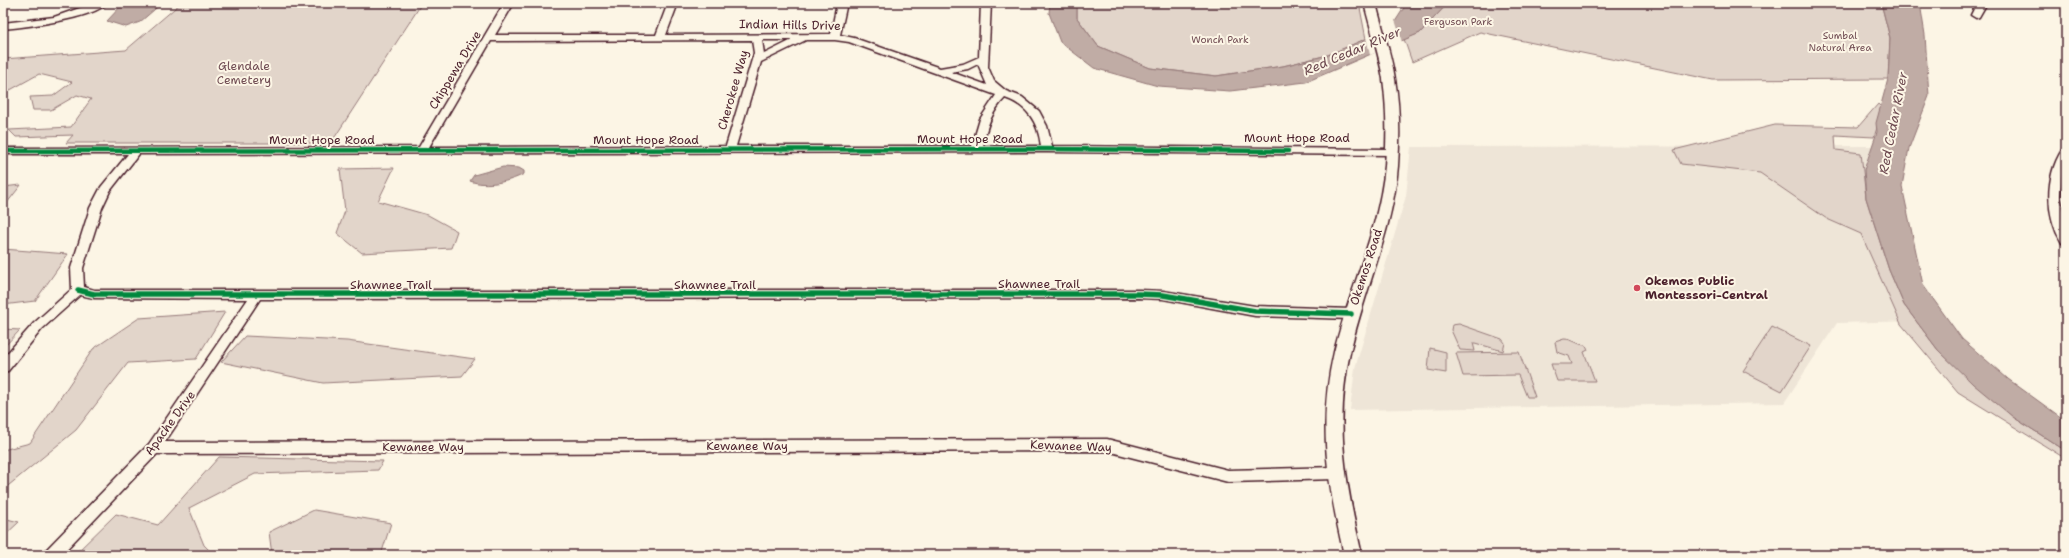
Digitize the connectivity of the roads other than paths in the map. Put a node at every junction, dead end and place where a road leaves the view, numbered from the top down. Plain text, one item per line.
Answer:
1 (102, 3) edge
2 (509, 3) edge
3 (673, 3) edge
4 (842, 3) edge
5 (986, 3) edge
6 (1370, 3) edge
7 (1982, 3) edge
8 (1976, 15) dead end
9 (3, 26) edge
10 (835, 37) junction
11 (489, 38) junction
12 (660, 38) junction
13 (757, 38) junction
14 (806, 38) junction
15 (982, 59) junction
16 (756, 61) junction
17 (936, 69) junction
18 (1003, 94) junction
19 (1047, 149) junction
20 (137, 150) junction
21 (422, 150) junction
22 (730, 150) junction
23 (977, 150) junction
24 (3, 151) edge
25 (1392, 152) junction
26 (2066, 152) edge
27 (2066, 240) edge
28 (78, 290) junction
29 (257, 295) junction
30 (1351, 314) junction
31 (3, 366) edge
32 (154, 448) junction
33 (1335, 473) junction
34 (51, 555) edge
35 (1352, 555) edge

1 - 9 street
2 - 11 street, Chippewa Drive
3 - 12 street
4 - 10 street
5 - 15 street
6 - 25 main road, Okemos Road
7 - 8 street
10 - 14 street, Indian Hills Drive
10 - 17 street, Indian Hills Drive
11 - 12 street, Indian Hills Drive
11 - 21 street, Chippewa Drive
12 - 13 street, Indian Hills Drive
13 - 14 street, Indian Hills Drive
13 - 16 street, Cherokee Way
14 - 16 street
15 - 17 street
15 - 18 street
16 - 22 street, Cherokee Way
17 - 18 street, Indian Hills Drive
18 - 19 street, Indian Hills Drive
18 - 23 street
19 - 23 street, Mount Hope Road
19 - 25 street, Mount Hope Road
20 - 21 street, Mount Hope Road
20 - 24 street, Mount Hope Road
20 - 28 street
21 - 22 street, Mount Hope Road
22 - 23 street, Mount Hope Road
25 - 30 main road, Okemos Road
26 - 27 street
28 - 29 street, Shawnee Trail
28 - 31 street
29 - 30 street, Shawnee Trail
29 - 32 street, Apache Drive
30 - 33 main road, Okemos Road
32 - 33 street, Kewanee Way
32 - 34 street, Apache Drive
33 - 35 main road, Okemos Road

